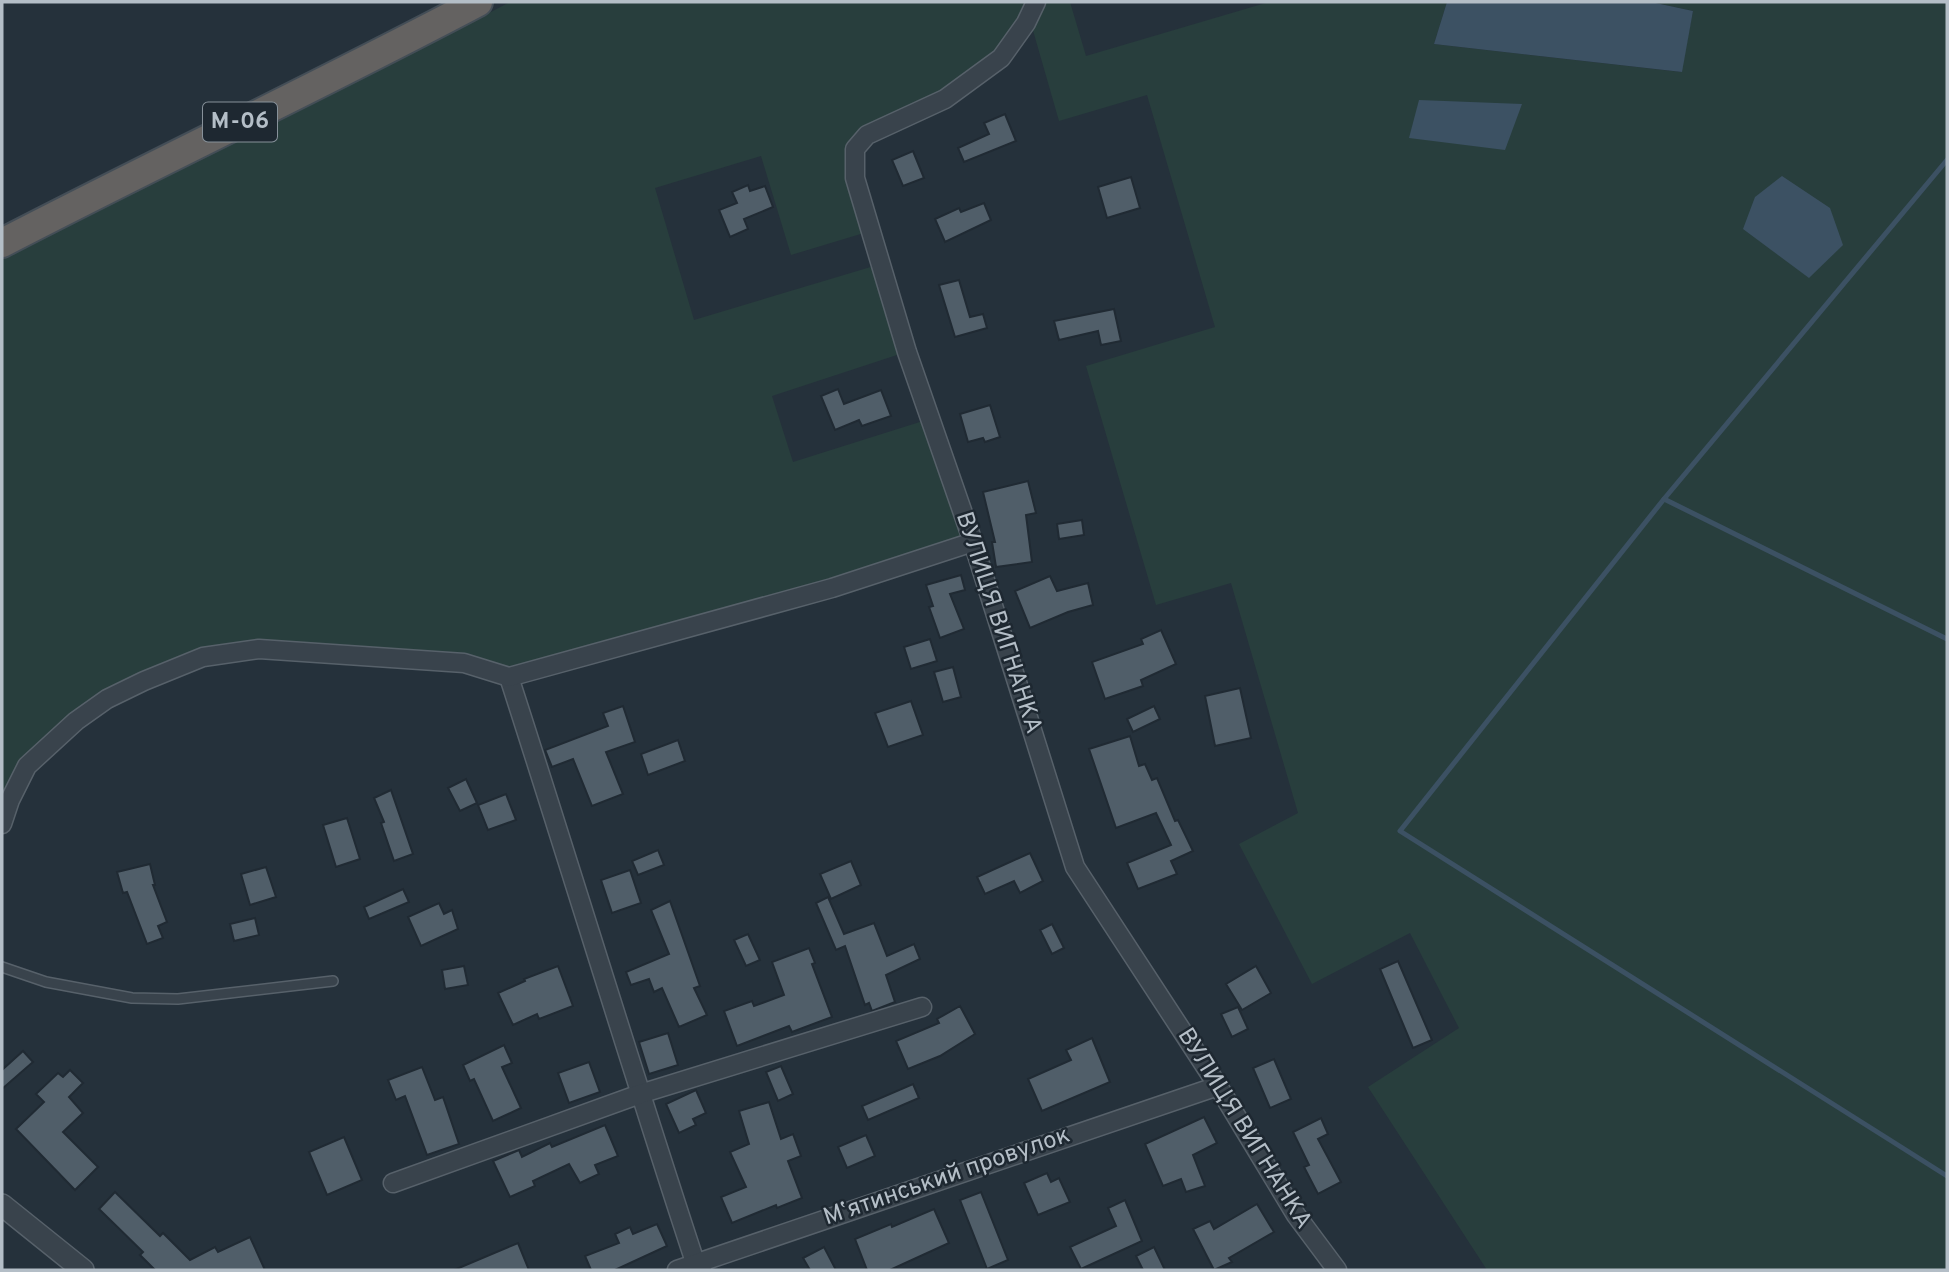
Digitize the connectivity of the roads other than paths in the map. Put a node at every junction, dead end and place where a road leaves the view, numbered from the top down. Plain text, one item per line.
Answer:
1 (478, 2) edge
2 (1036, 2) edge
3 (2, 243) edge
4 (973, 542) junction
5 (509, 677) junction
6 (2, 824) edge
7 (2, 967) edge
8 (333, 981) dead end
9 (922, 1007) dead end
10 (1218, 1086) junction
11 (640, 1094) junction
12 (393, 1183) dead end
13 (2, 1205) edge
14 (698, 1266) edge
15 (83, 1270) edge
16 (677, 1270) edge
17 (1337, 1270) edge

1 - 3 highway, М-06
2 - 4 street, ВУЛИЦЯ ВИГНАНКА
4 - 5 street
4 - 10 street, ВУЛИЦЯ ВИГНАНКА
5 - 6 street
5 - 11 street
7 - 8 lane
9 - 11 street
10 - 14 street, Мʼятинський провулок
10 - 17 street, ВУЛИЦЯ ВИГНАНКА
11 - 12 street
11 - 14 street
13 - 15 street
14 - 16 street, Мʼятинський провулок

